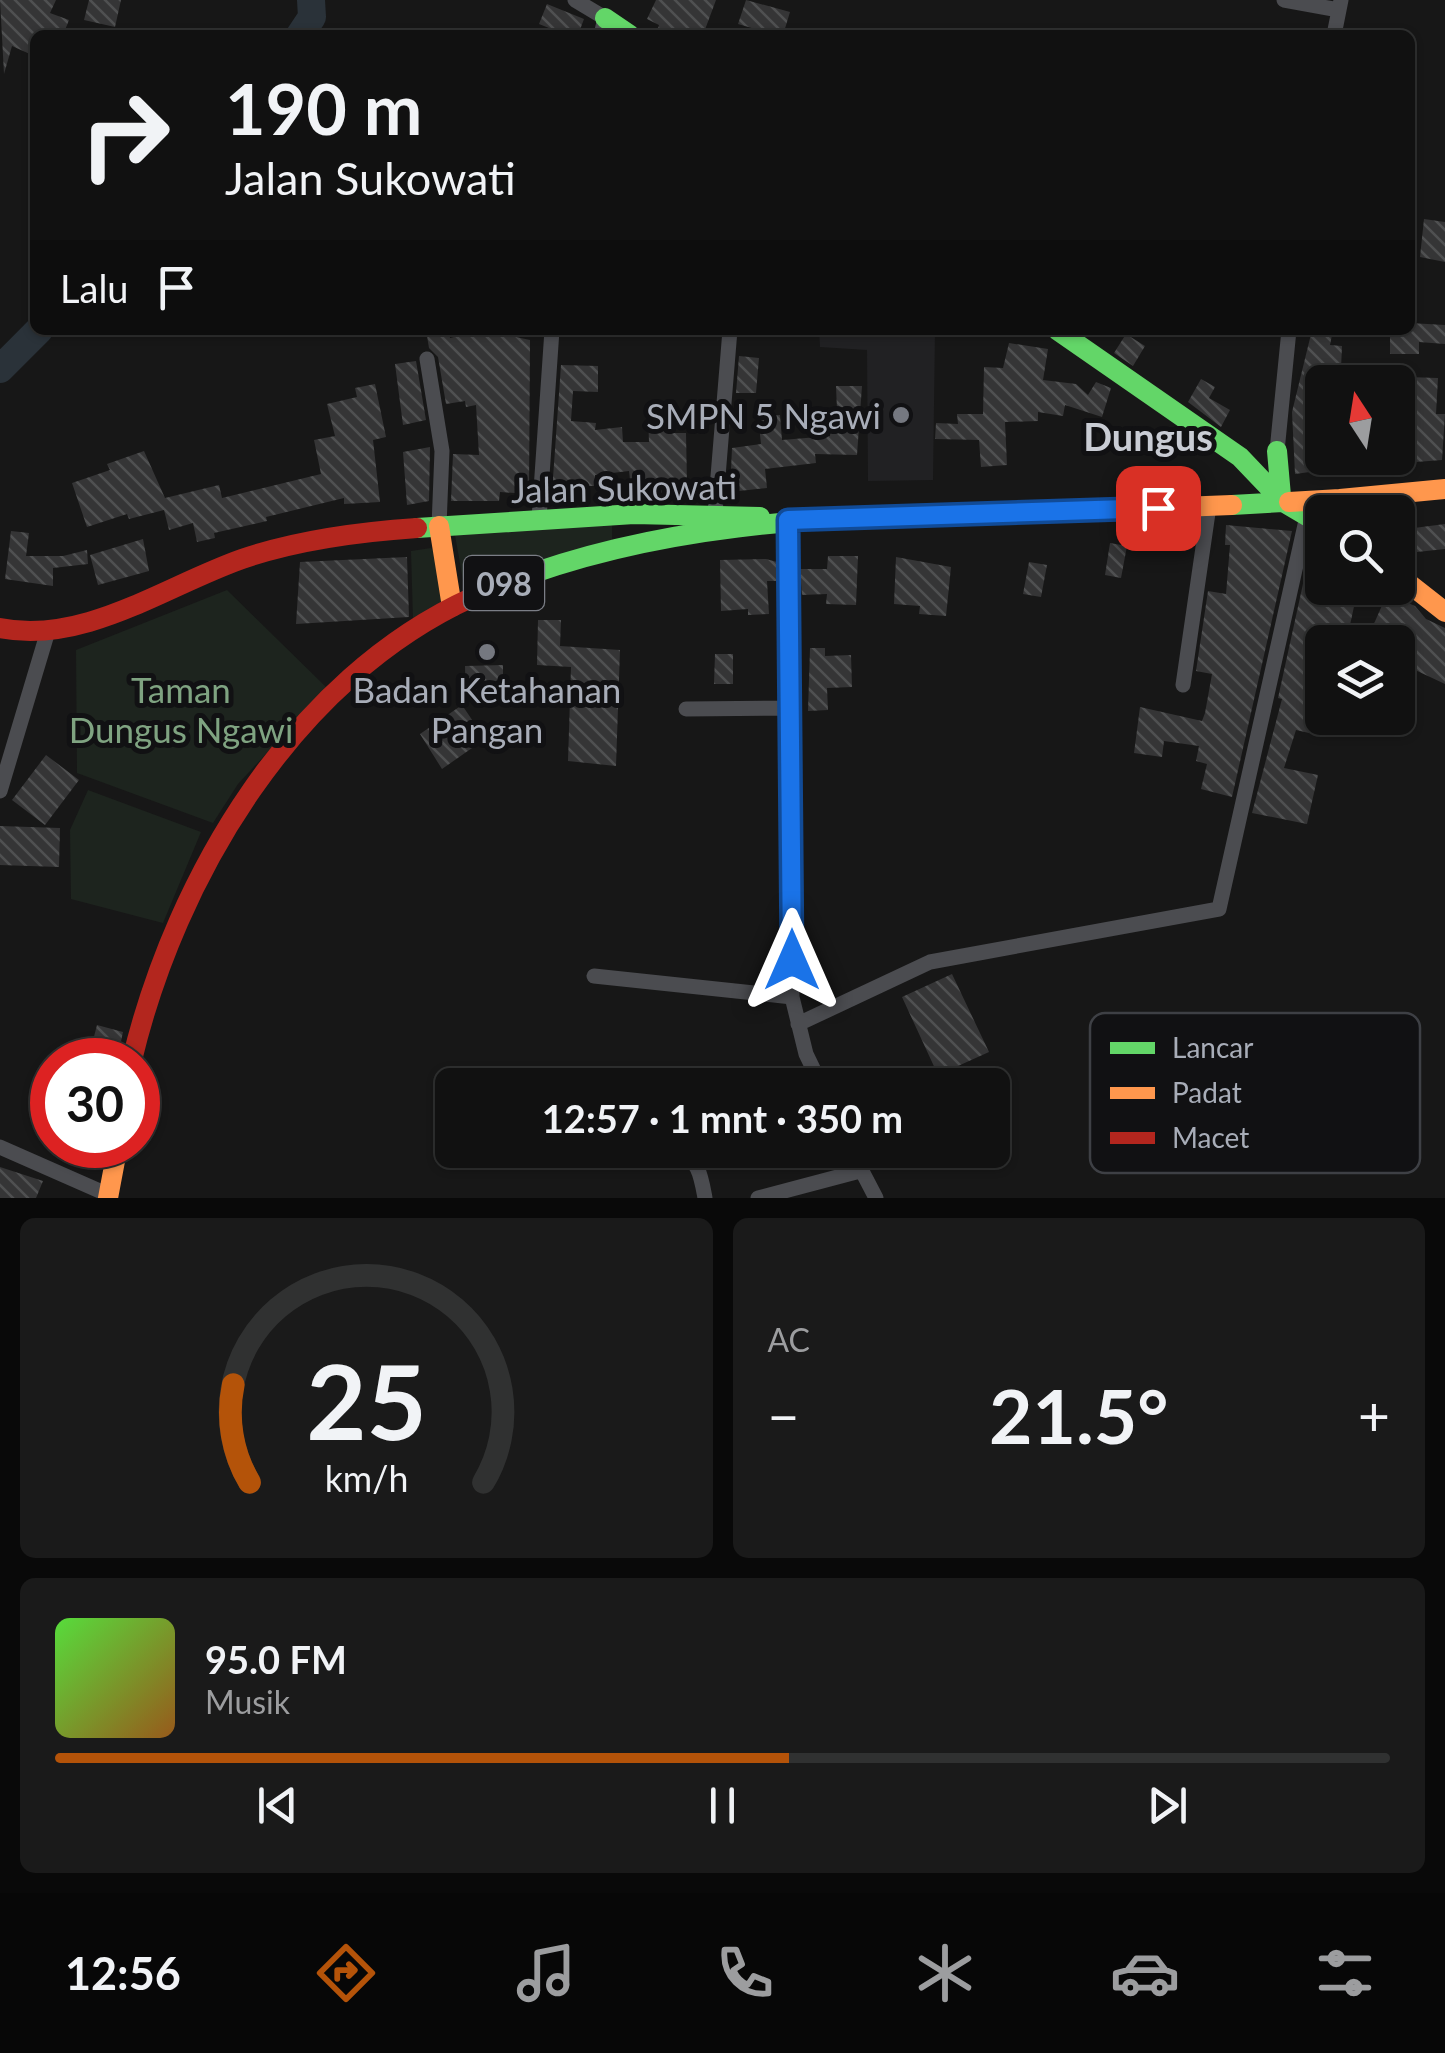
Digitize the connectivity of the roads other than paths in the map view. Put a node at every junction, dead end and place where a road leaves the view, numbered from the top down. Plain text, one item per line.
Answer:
1 (575, 0) edge
2 (1284, 0) edge
3 (1340, 5) edge
4 (603, 27) edge
5 (1335, 30) edge
6 (552, 335) edge
7 (730, 335) edge
8 (1064, 335) edge
9 (1289, 335) edge
10 (427, 359) dead end
11 (1277, 451) joint
12 (1445, 489) edge
13 (1286, 502) junction
14 (1209, 506) junction
15 (715, 513) junction
16 (1305, 514) edge
17 (540, 519) junction
18 (788, 520) junction
19 (439, 526) junction
20 (1305, 561) edge
21 (1415, 589) edge
22 (452, 608) junction
23 (1445, 612) edge
24 (0, 628) edge
25 (48, 631) junction
26 (1183, 684) dead end
27 (792, 708) junction
28 (686, 709) dead end
29 (0, 791) edge
30 (594, 976) dead end
31 (792, 996) junction
32 (798, 1024) junction
33 (138, 1038) edge
34 (815, 1068) edge
35 (0, 1146) edge
36 (114, 1168) edge
37 (698, 1168) edge
38 (858, 1168) edge
39 (860, 1172) junction
40 (109, 1196) edge
41 (705, 1198) edge
42 (758, 1198) edge
43 (876, 1198) edge

1 - 4 street
2 - 3 street
3 - 5 street
6 - 17 street
7 - 15 street
8 - 13 main road
9 - 11 street
10 - 19 street
11 - 13 main road
12 - 13 main road, Jalan Sukowati
13 - 14 main road, Jalan Sukowati
13 - 16 main road
14 - 18 main road, Jalan Sukowati
14 - 26 street
15 - 17 main road, Jalan Sukowati
15 - 18 main road, Jalan Sukowati
17 - 19 main road, Jalan Sukowati
18 - 22 main road, 098
18 - 27 street
19 - 22 main road
19 - 25 main road, Jalan Sukowati
20 - 32 street
21 - 23 main road
22 - 33 main road, 098
24 - 25 main road, Jalan Sukowati
25 - 29 street
27 - 28 street
27 - 31 street
30 - 31 street
31 - 32 street
32 - 34 street
35 - 40 street
36 - 40 main road
37 - 41 street
38 - 39 street
39 - 42 street
39 - 43 street

